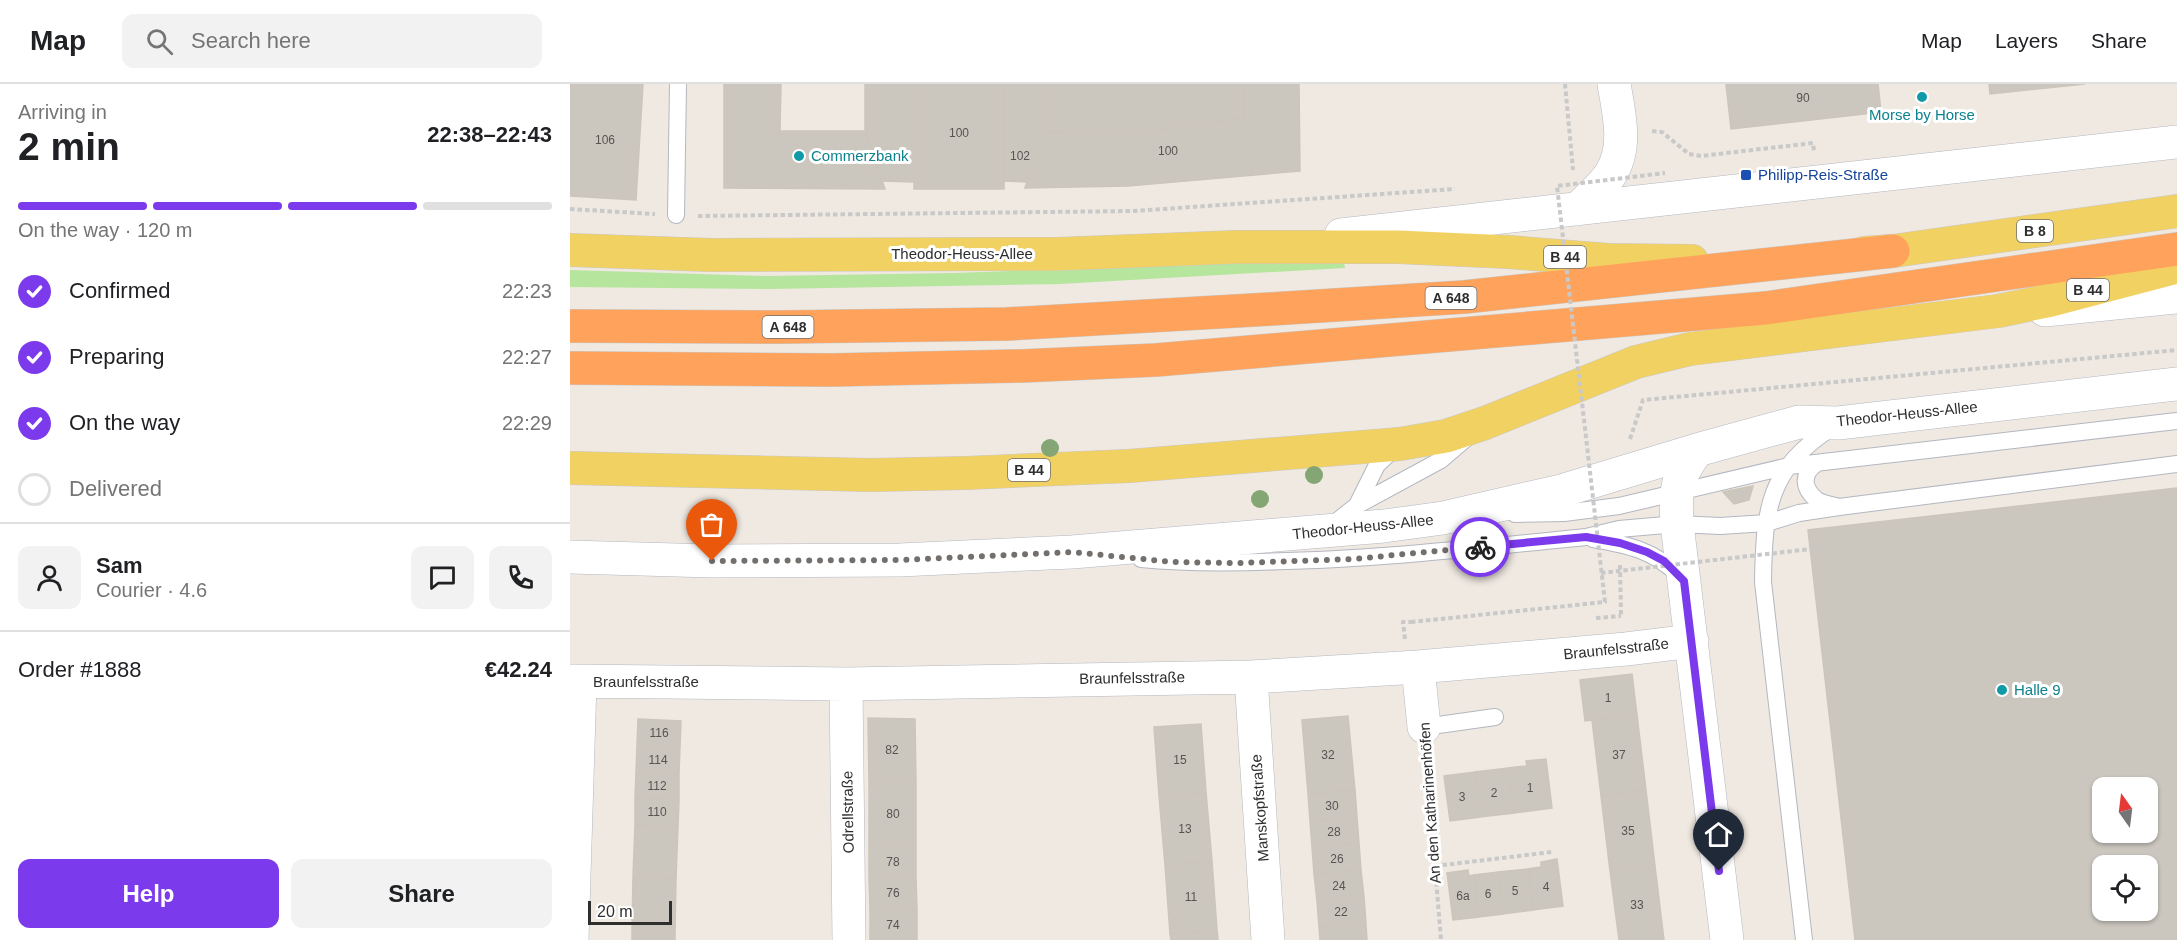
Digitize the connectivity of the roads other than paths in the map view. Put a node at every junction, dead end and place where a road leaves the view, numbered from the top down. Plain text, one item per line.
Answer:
1 (678, 84) edge
2 (1614, 84) edge
3 (2177, 142) edge
4 (1591, 187) junction
5 (2177, 211) edge
6 (676, 215) road end
7 (1236, 247) junction
8 (2177, 249) edge
9 (570, 250) edge
10 (1893, 251) junction
11 (2177, 267) edge
12 (2177, 297) edge
13 (1998, 311) junction
14 (570, 326) edge
15 (570, 368) edge
16 (2177, 384) edge
17 (2177, 421) edge
18 (1485, 423) junction
19 (1838, 423) junction
20 (1400, 444) junction
21 (1697, 450) junction
22 (1816, 464) junction
23 (2177, 464) edge
24 (1789, 466) junction
25 (570, 468) edge
26 (1356, 506) junction
27 (1839, 507) junction
28 (1676, 509) junction
29 (1443, 519) junction
30 (1767, 523) junction
31 (1324, 532) junction
32 (1586, 537) junction
33 (1072, 552) junction
34 (570, 557) edge
35 (1684, 581) junction
36 (1692, 641) junction
37 (1412, 653) junction
38 (1251, 677) junction
39 (575, 681) edge
40 (846, 684) junction
41 (1495, 717) dead end
42 (1424, 727) joint
43 (572, 940) edge
44 (849, 940) edge
45 (1268, 940) edge
46 (1727, 940) edge
47 (1804, 940) edge

1 - 6 lane
2 - 4 street
3 - 4 street, Theodor-Heuss-Allee
4 - 7 street, Theodor-Heuss-Allee
5 - 10 main road, B 8
7 - 9 main road, Theodor-Heuss-Allee / B 44
7 - 10 main road, B 44
8 - 15 highway
10 - 14 highway, A 648
11 - 13 main road, B 44
12 - 13 street
13 - 18 main road, B 44
16 - 19 street, Theodor-Heuss-Allee
17 - 22 lane
18 - 20 main road, B 44
18 - 26 lane
19 - 21 street, Theodor-Heuss-Allee
19 - 24 lane
20 - 25 main road, B 44
20 - 26 lane
21 - 28 street
21 - 29 street, Theodor-Heuss-Allee
22 - 24 lane
22 - 27 lane
23 - 27 lane
24 - 28 lane
24 - 30 lane
26 - 31 lane
27 - 30 lane
28 - 29 lane
28 - 30 lane
28 - 32 lane
28 - 35 street
29 - 31 street, Theodor-Heuss-Allee
30 - 47 lane
31 - 33 street, Theodor-Heuss-Allee
32 - 33 lane
32 - 35 lane
33 - 34 street, Theodor-Heuss-Allee
35 - 36 street
36 - 37 street, Braunfelsstraße
36 - 46 street
37 - 38 street, Braunfelsstraße
37 - 42 street, An den Katharinenhöfen
38 - 40 street, Braunfelsstraße
38 - 45 street, Manskopfstraße
39 - 40 street, Braunfelsstraße
39 - 43 street
40 - 44 street, Odrellstraße
41 - 42 lane

